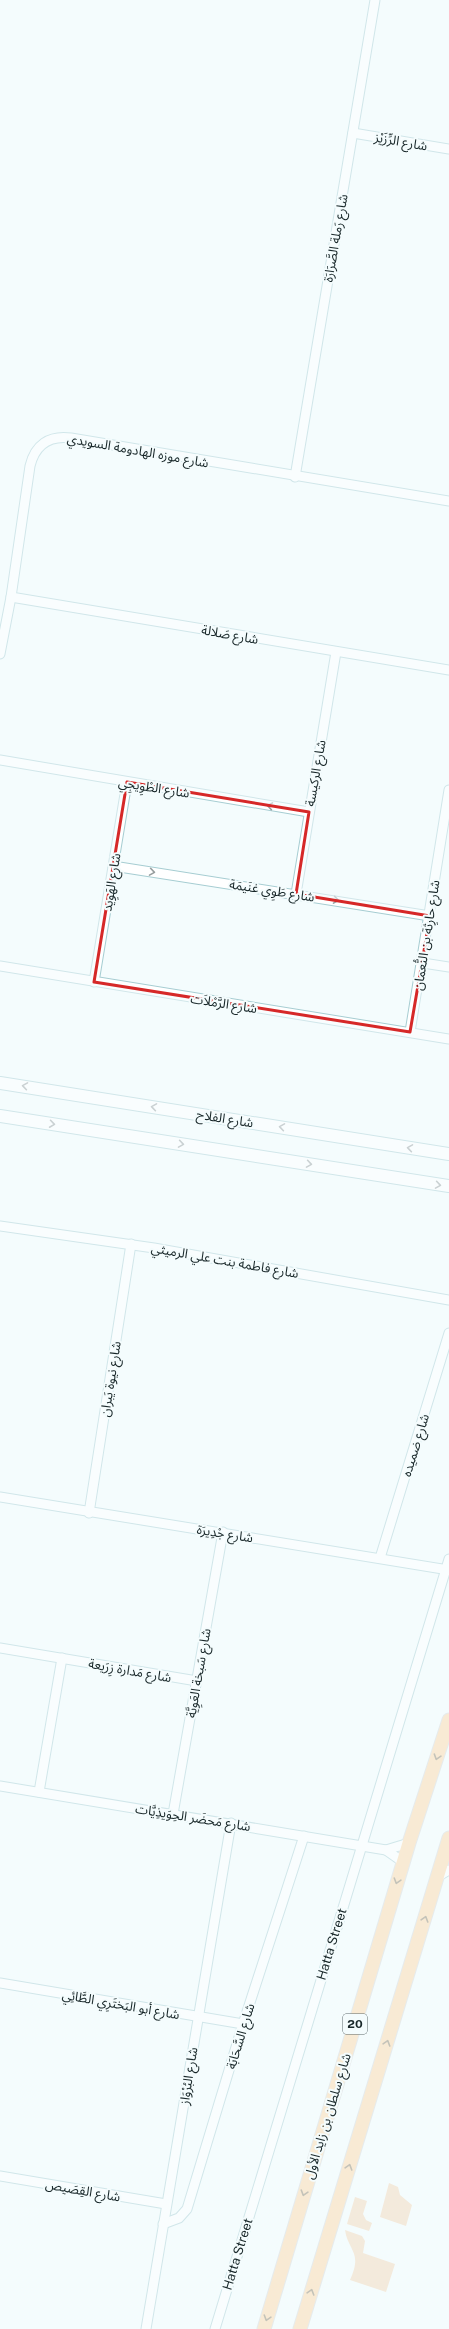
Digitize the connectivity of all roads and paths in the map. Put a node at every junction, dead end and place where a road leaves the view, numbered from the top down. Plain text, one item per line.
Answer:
1 (375, 0) edge
2 (353, 133) junction
3 (449, 149) edge
4 (295, 477) junction
5 (449, 501) edge
6 (11, 597) junction
7 (336, 652) junction
8 (0, 654) edge
9 (449, 670) edge
10 (0, 760) edge
11 (127, 782) junction
12 (449, 790) edge
13 (308, 812) junction
14 (113, 866) junction
15 (296, 894) junction
16 (430, 916) junction
17 (423, 963) junction
18 (0, 966) edge
19 (449, 967) edge
20 (94, 982) junction
21 (410, 1032) junction
22 (449, 1040) edge
23 (0, 1083) edge
24 (0, 1116) edge
25 (449, 1154) edge
26 (449, 1186) edge
27 (0, 1226) edge
28 (131, 1244) junction
29 (449, 1300) edge
30 (449, 1333) edge
31 (0, 1497) edge
32 (89, 1513) junction
33 (223, 1532) junction
34 (380, 1558) junction
35 (449, 1559) edge
36 (447, 1570) edge
37 (0, 1648) edge
38 (62, 1658) junction
39 (198, 1681) junction
40 (449, 1720) edge
41 (0, 1786) edge
42 (39, 1792) junction
43 (173, 1814) junction
44 (231, 1823) junction
45 (304, 1836) junction
46 (449, 1838) edge
47 (409, 1843) junction
48 (361, 1845) junction
49 (386, 1850) junction
50 (403, 1862) junction
51 (449, 1870) edge
52 (437, 1877) junction
53 (0, 1983) edge
54 (198, 2017) junction
55 (243, 2024) junction
56 (0, 2176) edge
57 (166, 2204) junction
58 (163, 2224) junction
59 (146, 2329) edge
60 (215, 2329) edge
61 (264, 2329) edge
62 (300, 2329) edge

1 - 2 street, شارع رَملة الصَّرَارَة
2 - 3 street, شارع الرِّزَيْز
2 - 4 street, شارع رَملة الصَّرَارَة
4 - 5 street, شارع موزه الهادومة السويدي
4 - 6 street, شارع موزه الهادومة السويدي
6 - 7 street, شارع صَلالة
6 - 8 street, شارع موزه الهادومة السويدي
7 - 9 street, شارع صَلالة
7 - 13 street, شارع الركيسة
10 - 11 street, شارع الطْوِيجِي
13 -> 11 street, شارع الطْوِيجِي
11 - 14 street, شارع الهَوِيد
12 - 16 street, شارع حارِثة بن النُّعمان
13 - 15 street, شارع الركيسة
14 -> 15 street, شارع طَوِي غنَيمَة
14 - 20 street, شارع الهَوِيد
15 -> 16 street, شارع طَوِي غنَيمَة
16 - 17 street, شارع حارِثة بن النُّعمان
17 - 19 street
17 - 21 street, شارع حارِثة بن النُّعمان
18 - 20 street, شارع الرَّمْلاَت
20 - 21 street, شارع الرَّمْلاَت
21 - 22 street, شارع الرَّمْلاَت
25 -> 23 main road, شارع الفلاح
24 -> 26 main road
27 - 28 street, شارع فاطمة بنت علي الرميثي
28 - 29 street, شارع فاطمة بنت علي الرميثي
28 - 32 street, شارع نيوة يَبران
30 - 34 street, شارع ضميده
31 - 32 street, شارع جْدِيرَة
32 - 33 street, شارع جْدِيرَة
33 - 34 street, شارع جْدِيرَة
33 - 39 street, شارع سَبخة العَوِيَّة
34 - 36 street, شارع جْدِيرَة
35 - 36 street, Hatta Street
36 - 48 street, Hatta Street
37 - 38 street, شارع مَدارة زِرَيعة
38 - 39 street, شارع مَدارة زِرَيعة
38 - 42 street
39 - 43 street, شارع سَبخة العَوِيَّة
40 -> 47 main road, شارع سلطان بن زايد الأول / 20
41 - 42 street, شارع مَحضَر الحِوَيذِيَّات
42 - 43 street, شارع مَحضَر الحِوَيذِيَّات
43 - 44 street, شارع مَحضَر الحِوَيذِيَّات
44 - 45 street, شارع مَحضَر الحِوَيذِيَّات
44 - 54 street, شارع البُرْوَاز
45 - 48 street, شارع مَحضَر الحِوَيذِيَّات
45 - 55 street, شارع السَّحَابَة
46 - 52 main road
47 - 49 street, شارع مَحضَر الحِوَيذِيَّات
47 - 50 main road, شارع سلطان بن زايد الأول / 20
48 - 49 street, شارع مَحضَر الحِوَيذِيَّات
48 - 60 street, Hatta Street
49 - 50 street, شارع مَحضَر الحِوَيذِيَّات
50 -> 61 main road, شارع سلطان بن زايد الأول / 20
51 - 52 street
62 -> 52 main road
53 - 54 street, شارع أبو البَختَرِي الطَّائِي
54 - 55 street, شارع أبو البَختَرِي الطَّائِي
54 - 57 street, شارع البُرْوَاز
55 - 58 street, شارع السَّحَابَة
56 - 57 street, شارع القِصَيص
57 - 58 street, شارع البُرْوَاز
58 - 59 street, شارع البُرْوَاز

